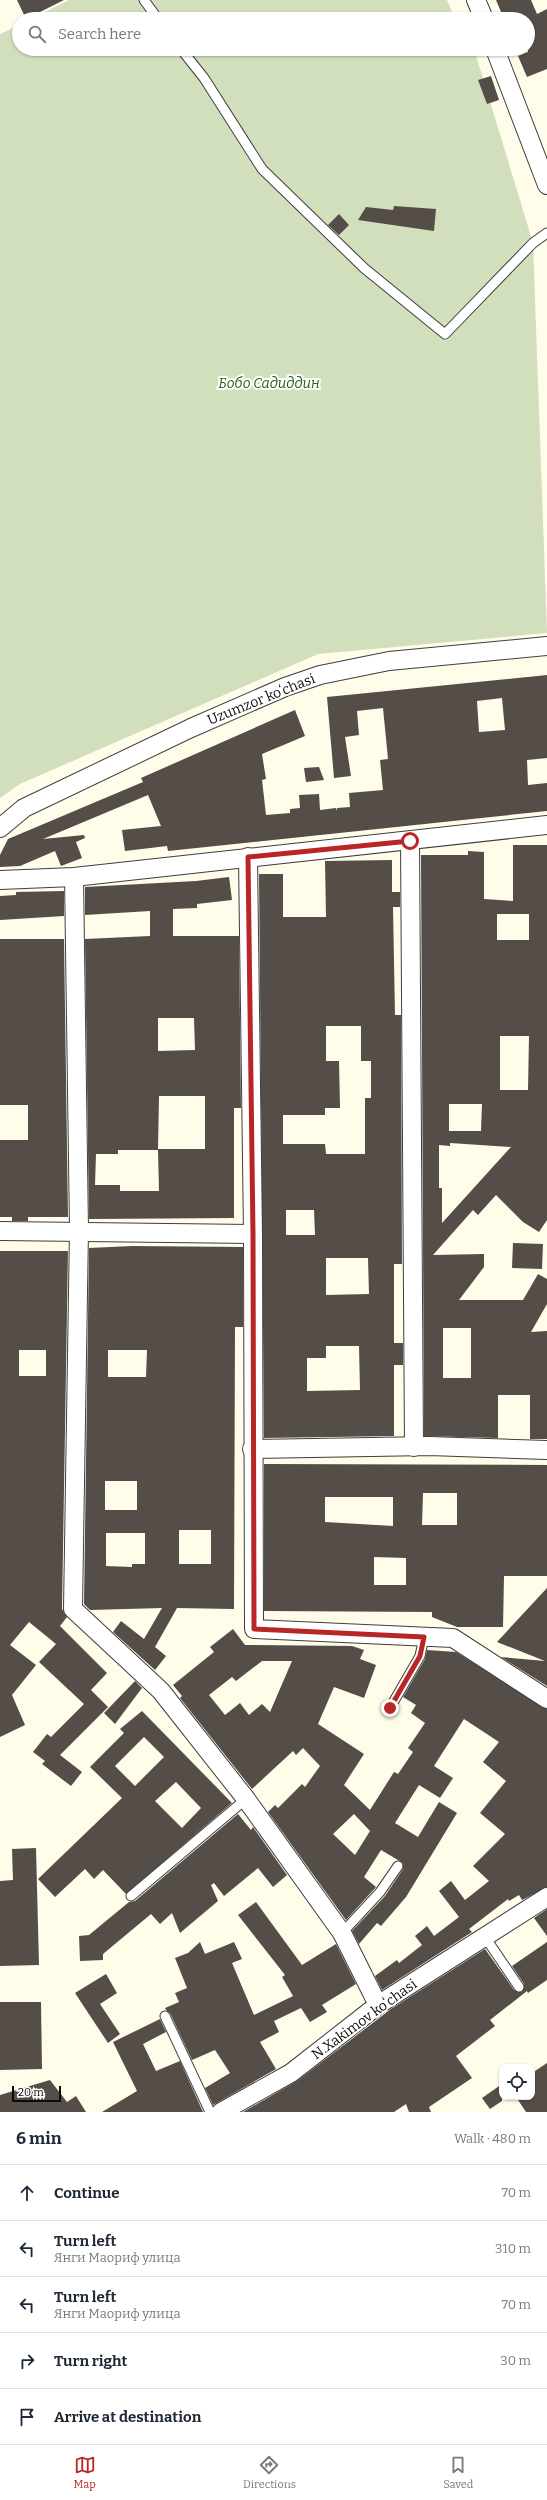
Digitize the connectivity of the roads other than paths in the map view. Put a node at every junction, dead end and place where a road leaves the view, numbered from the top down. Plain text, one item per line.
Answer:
1 (144, 0) edge
2 (476, 0) edge
3 (153, 12) edge
4 (481, 12) edge
5 (187, 56) edge
6 (498, 56) edge
7 (547, 185) edge
8 (547, 233) edge
9 (547, 646) edge
10 (547, 825) edge
11 (0, 828) edge
12 (410, 841) junction
13 (248, 857) junction
14 (74, 877) junction
15 (0, 880) edge
16 (79, 1230) junction
17 (0, 1231) edge
18 (253, 1234) junction
19 (414, 1447) junction
20 (252, 1449) junction
21 (547, 1450) edge
22 (424, 1637) junction
23 (547, 1699) edge
24 (390, 1708) dead end
25 (246, 1799) junction
26 (398, 1866) dead end
27 (131, 1896) dead end
28 (547, 1897) edge
29 (342, 1933) junction
30 (485, 1937) junction
31 (519, 1988) dead end
32 (378, 2005) junction
33 (165, 2016) dead end
34 (210, 2112) edge
35 (221, 2112) edge

1 - 3 lane
2 - 4 street
5 - 8 lane
6 - 7 street
9 - 11 street, Uzumzor koʻchasi
10 - 12 street
12 - 13 street
12 - 19 street
13 - 14 street
13 - 18 street
14 - 15 street
14 - 16 street
16 - 17 street
16 - 18 street
16 - 25 street
18 - 20 street
19 - 20 street
19 - 21 street
20 - 22 street
22 - 23 street
22 - 24 lane
25 - 27 lane
25 - 29 street
26 - 29 lane
28 - 30 street, N.Xakimov koʻchasi
29 - 32 street
30 - 31 lane
30 - 32 street, N.Xakimov koʻchasi
32 - 35 street, N.Xakimov koʻchasi
33 - 34 lane

